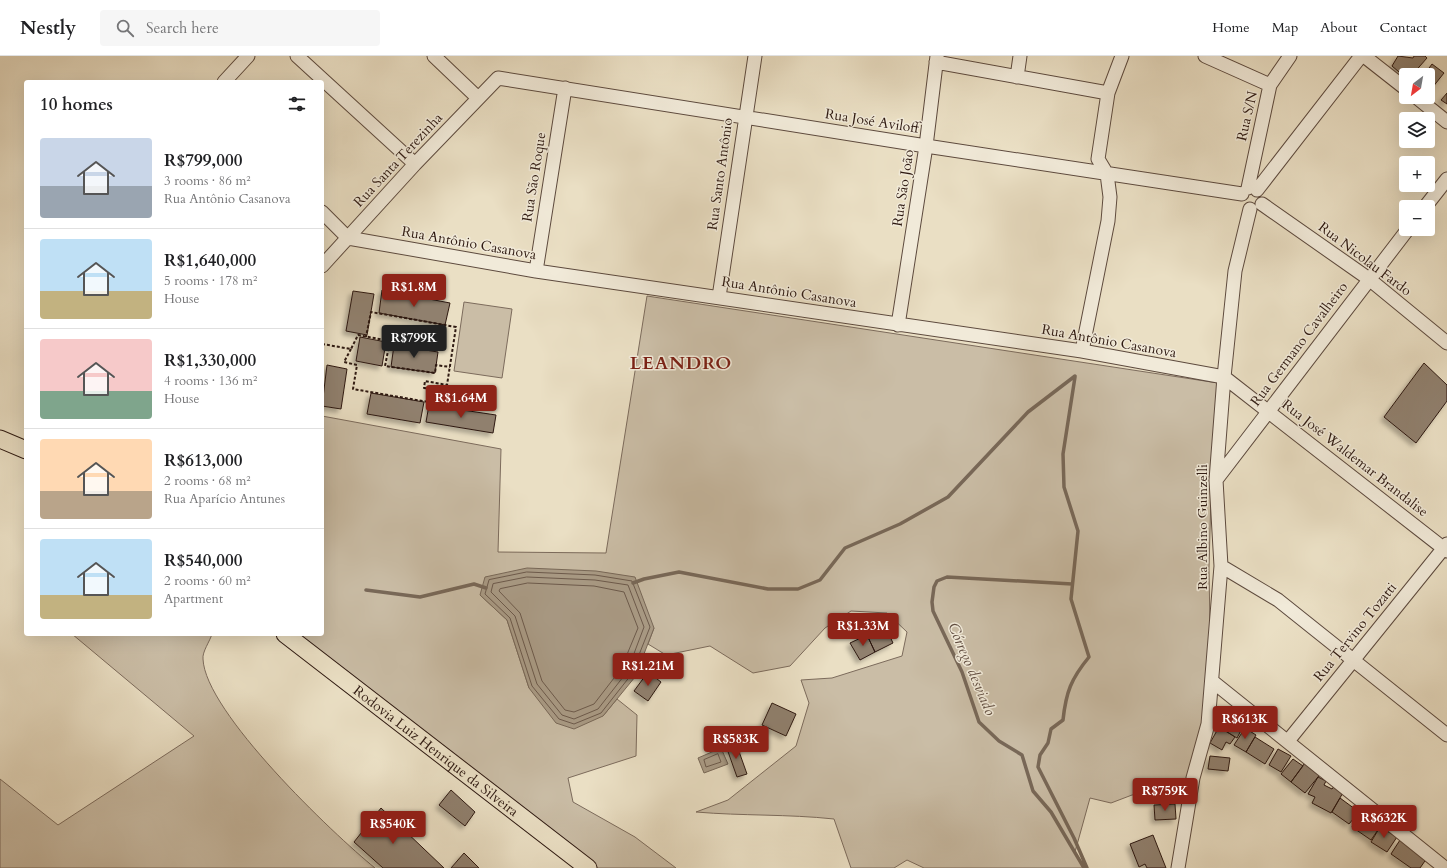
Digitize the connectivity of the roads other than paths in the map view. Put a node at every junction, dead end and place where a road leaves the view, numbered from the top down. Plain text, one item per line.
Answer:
1 (248, 56) edge
2 (297, 56) edge
3 (434, 56) edge
4 (755, 56) edge
5 (1020, 56) edge
6 (1122, 56) edge
7 (1205, 56) edge
8 (1290, 56) edge
9 (1361, 56) edge
10 (1364, 56) edge
11 (936, 59) edge
12 (1017, 77) junction
13 (498, 78) joint
14 (226, 80) edge
15 (323, 80) edge
16 (324, 81) edge
17 (1399, 84) edge
18 (1270, 85) junction
19 (565, 88) junction
20 (1108, 93) junction
21 (478, 98) junction
22 (1425, 104) edge
23 (745, 116) junction
24 (1447, 122) edge
25 (926, 146) junction
26 (415, 164) junction
27 (1107, 174) junction
28 (1447, 180) edge
29 (1249, 191) junction
30 (1431, 200) edge
31 (1262, 204) junction
32 (1250, 210) junction
33 (324, 214) edge
34 (1403, 236) edge
35 (348, 238) junction
36 (324, 264) edge
37 (536, 271) junction
38 (1369, 279) junction
39 (719, 297) junction
40 (898, 325) junction
41 (1447, 343) edge
42 (1082, 351) junction
43 (1224, 377) junction
44 (1268, 410) junction
45 (0, 439) edge
46 (24, 449) edge
47 (1216, 480) junction
48 (1446, 547) edge
49 (1221, 566) junction
50 (287, 636) edge
51 (1354, 659) junction
52 (1212, 681) junction
53 (1447, 735) edge
54 (1288, 741) junction
55 (588, 868) edge
56 (1178, 868) edge
57 (1445, 868) edge

1 - 14 street
2 - 15 street
3 - 21 street
4 - 23 street, Rua Santo Antônio
5 - 12 street
6 - 20 street
7 - 18 street
8 - 18 street, Rua S/N
9 - 29 street
10 - 17 street
11 - 12 street
11 - 25 street, Rua São João
12 - 20 street
13 - 19 street, Rua José Aviloff
13 - 21 street, Rua Santa Terezinha
16 - 26 street
18 - 29 street, Rua S/N
19 - 23 street, Rua José Aviloff
19 - 37 street, Rua São Roque
20 - 27 street
21 - 26 street, Rua Santa Terezinha
22 - 24 street
23 - 25 street, Rua José Aviloff
23 - 39 street, Rua Santo Antônio
25 - 27 street, Rua José Aviloff
25 - 40 street, Rua São João
26 - 35 street, Rua Santa Terezinha
27 - 29 street, Rua José Aviloff
27 - 42 street
28 - 30 street
29 - 31 street
29 - 32 street
31 - 32 street
31 - 38 street, Rua Nicolau Fardo
32 - 43 street, Rua Albino Guinzelli
33 - 35 street
34 - 38 street, Rua Germano Cavalheiro
35 - 36 street, Rua Santa Terezinha
35 - 37 street, Rua Antônio Casanova
37 - 39 street, Rua Antônio Casanova
38 - 41 street, Rua Nicolau Fardo
38 - 44 street, Rua Germano Cavalheiro
39 - 40 street, Rua Antônio Casanova
40 - 42 street, Rua Antônio Casanova
42 - 43 street, Rua Antônio Casanova
43 - 44 street, Rua José Waldemar Brandalise
43 - 47 street, Rua Albino Guinzelli
44 - 47 street, Rua Germano Cavalheiro
44 - 48 street, Rua José Waldemar Brandalise
45 - 46 main road
47 - 49 street, Rua Albino Guinzelli
48 - 51 street, Rua Tervino Tozatti
49 - 51 street
49 - 52 street, Rua Albino Guinzelli
50 - 55 main road, Rodovia Luiz Henrique da Silveira
51 - 53 street
51 - 54 street, Rua Tervino Tozatti
52 - 54 street
52 - 56 street, Rua Albino Guinzelli
54 - 57 street

